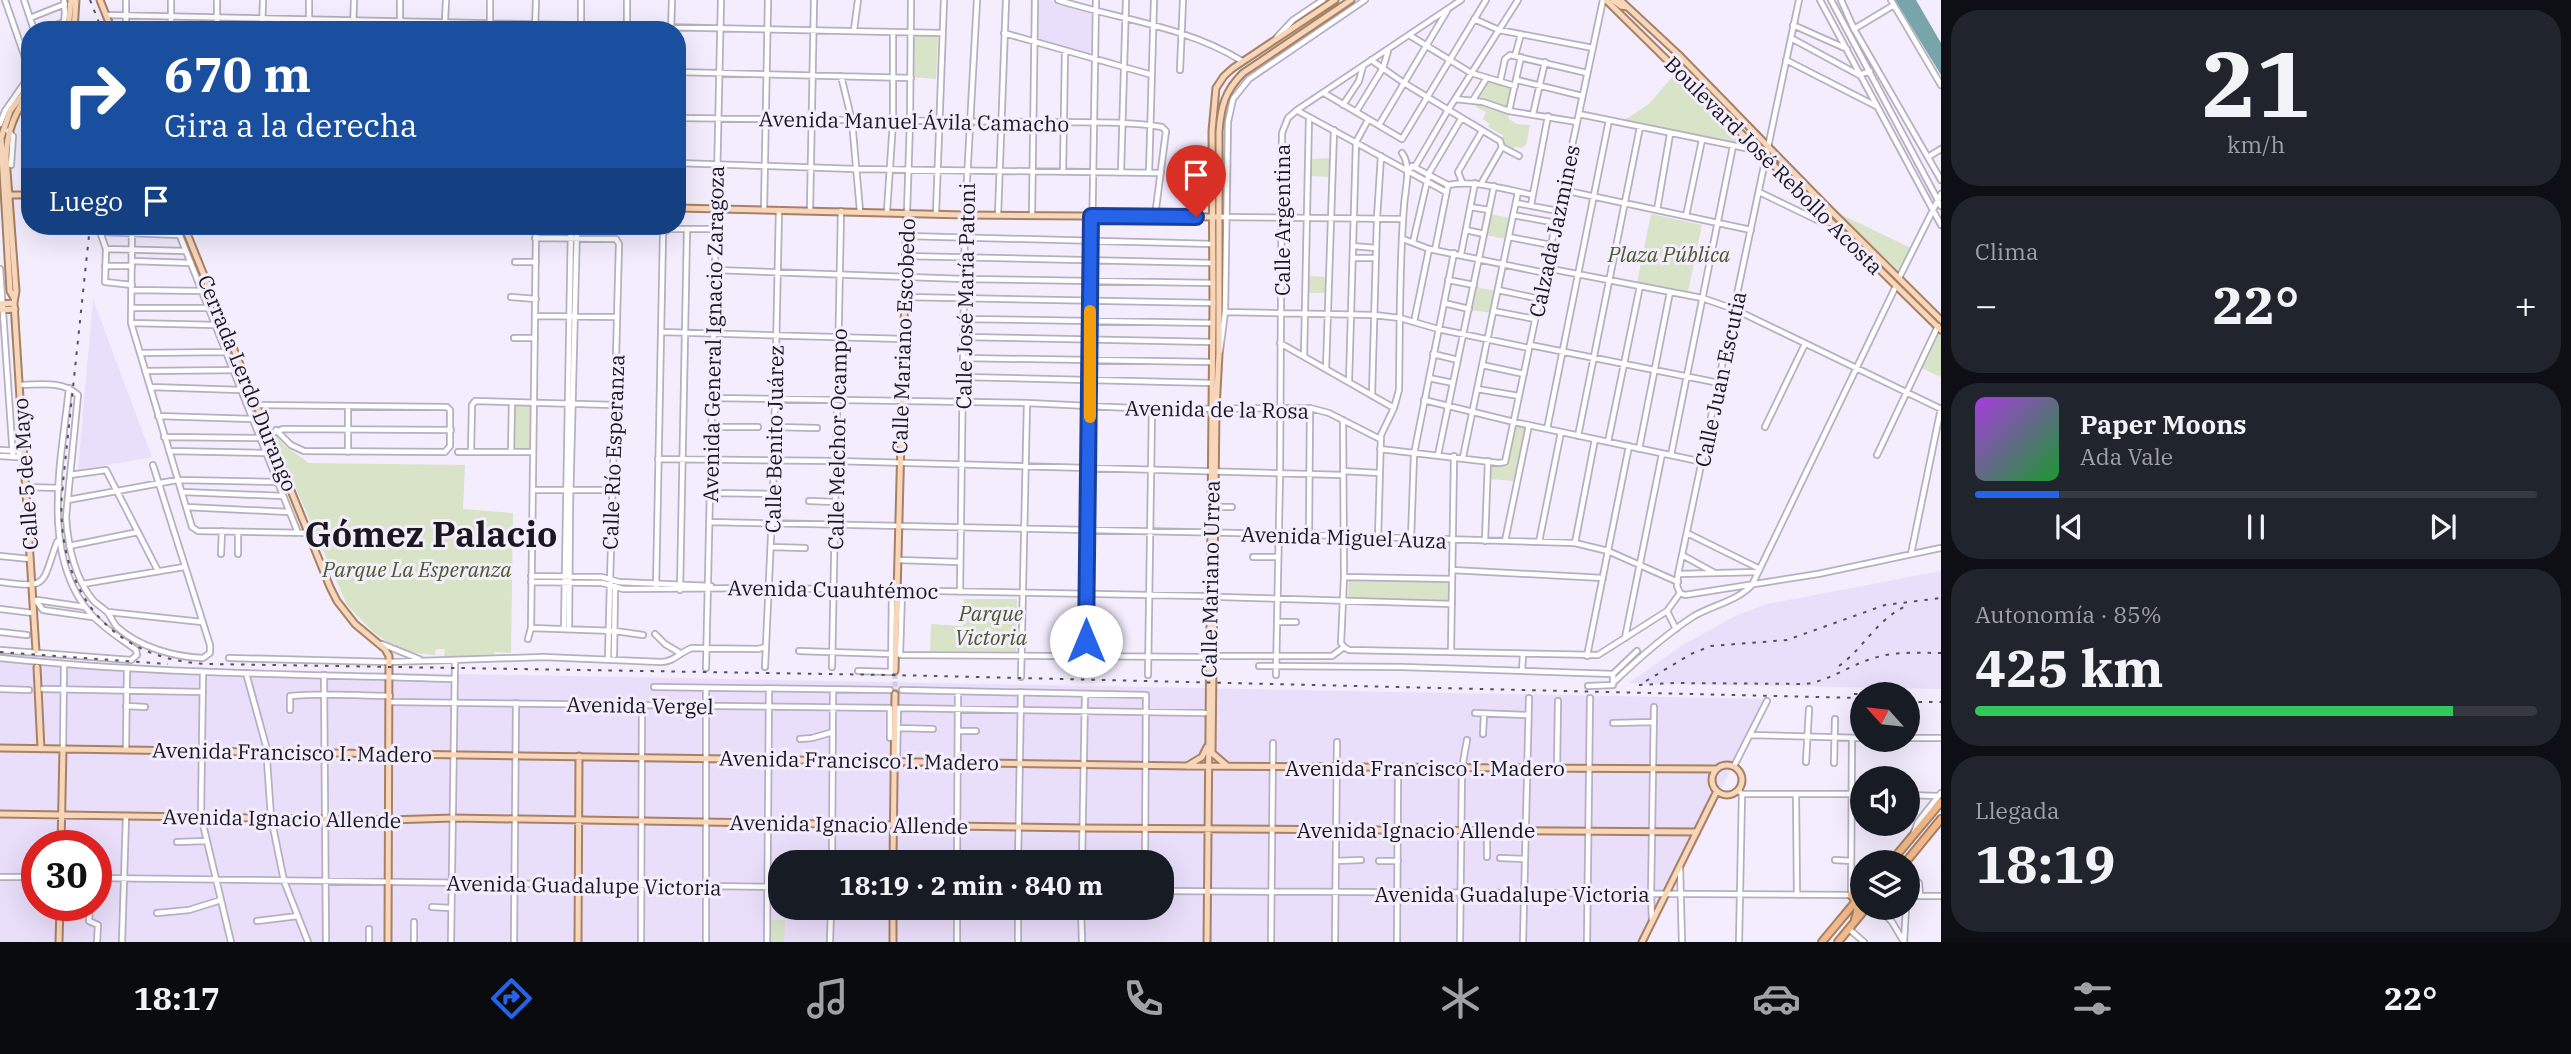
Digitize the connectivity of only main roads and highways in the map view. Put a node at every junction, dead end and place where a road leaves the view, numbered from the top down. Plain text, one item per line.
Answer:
1 (76, 0) edge
2 (100, 0) edge
3 (1335, 0) edge
4 (1351, 0) edge
5 (1604, 0) edge
6 (1613, 0) edge
7 (1620, 0) edge
8 (66, 1) edge
9 (1325, 2) edge
10 (1627, 7) junction
11 (67, 21) edge
12 (76, 21) edge
13 (108, 21) edge
14 (1654, 47) junction
15 (1682, 57) junction
16 (1266, 58) junction
17 (1271, 64) road end
18 (21, 97) edge
19 (21, 106) edge
20 (1214, 185) junction
21 (4, 194) edge
22 (686, 208) edge
23 (906, 212) junction
24 (1178, 217) junction
25 (1217, 217) junction
26 (188, 235) edge
27 (8, 265) junction
28 (0, 267) edge
29 (1896, 286) junction
30 (14, 303) junction
31 (1926, 304) junction
32 (1, 307) edge
33 (1941, 320) edge
34 (1939, 328) edge
35 (20, 409) junction
36 (1214, 409) junction
37 (10, 410) road end
38 (1212, 533) junction
39 (36, 651) dead end
40 (37, 664) road end
41 (893, 672) tunnel mouth
42 (893, 692) tunnel mouth
43 (1208, 744) junction
44 (0, 748) edge
45 (41, 749) junction
46 (63, 749) junction
47 (390, 754) junction
48 (579, 756) junction
49 (896, 760) junction
50 (1187, 766) junction
51 (1208, 766) junction
52 (1227, 766) junction
53 (1717, 769) junction
54 (1717, 791) junction
55 (1940, 797) edge
56 (0, 814) edge
57 (62, 815) junction
58 (389, 820) junction
59 (578, 821) junction
60 (1941, 821) edge
61 (894, 824) junction
62 (1208, 829) junction
63 (62, 830) edge
64 (1697, 831) junction
65 (893, 850) edge
66 (1901, 850) edge
67 (1916, 850) edge
68 (1850, 906) edge
69 (893, 920) edge
70 (1854, 920) edge
71 (1856, 920) edge
72 (60, 921) edge
73 (1850, 928) junction
74 (59, 942) edge
75 (388, 942) edge
76 (578, 942) edge
77 (892, 942) edge
78 (1207, 942) edge
79 (1642, 942) edge
80 (1822, 942) edge
81 (1838, 942) edge

1 - 12 main road
2 - 13 main road
3 - 9 main road
4 - 16 main road
5 - 14 main road, Boulevard José Rebollo Acosta
6 - 10 main road
7 - 10 main road, Boulevard José Rebollo Acosta
8 - 11 main road
9 - 20 main road
10 - 15 main road, Boulevard José Rebollo Acosta
14 - 15 main road
14 - 29 main road, Boulevard José Rebollo Acosta
15 - 31 main road, Boulevard José Rebollo Acosta
16 - 17 main road
16 - 25 main road
18 - 21 main road
19 - 21 main road
20 - 24 main road
20 - 25 main road
21 - 27 main road, Calle 5 de Mayo
21 - 30 main road, Calle 5 de Mayo
22 - 23 main road
23 - 24 main road
23 - 41 main road, Calle Mariano Escobedo
24 - 25 main road
25 - 36 main road, Calle Mariano Urrea
25 - 36 main road, Calle Mariano Urrea
26 - 47 main road, Cerrada Lerdo Durango
27 - 28 main road
27 - 30 main road, Calle 5 de Mayo
29 - 31 main road
29 - 34 main road, Boulevard José Rebollo Acosta
30 - 32 main road
30 - 35 main road, Calle 5 de Mayo
31 - 33 main road, Boulevard José Rebollo Acosta
35 - 37 main road
35 - 39 main road, Calle 5 de Mayo
36 - 38 main road, Calle Mariano Urrea
38 - 43 main road, Calle Mariano Urrea
38 - 52 main road, Calle Mariano Urrea
40 - 45 main road
42 - 49 main road
43 - 50 main road
43 - 51 main road, Calle Mariano Urrea
44 - 45 main road, Avenida Francisco I. Madero
45 - 46 main road, Avenida Francisco I. Madero
46 - 47 main road, Avenida Francisco I. Madero
46 - 57 main road
47 - 48 main road, Avenida Francisco I. Madero
47 - 58 main road
48 - 49 main road, Avenida Francisco I. Madero
48 - 59 main road
49 - 50 main road, Avenida Francisco I. Madero
49 - 61 main road
50 - 51 main road, Avenida Francisco I. Madero
51 - 52 main road, Avenida Francisco I. Madero
51 - 62 main road, Calle Mariano Urrea
52 - 53 main road, Avenida Francisco I. Madero
53 - 54 main road
53 - 54 main road
54 - 64 main road
55 - 66 highway
56 - 57 main road, Avenida Ignacio Allende
57 - 58 main road, Avenida Ignacio Allende
57 - 63 main road
58 - 59 main road, Avenida Ignacio Allende
58 - 75 main road
59 - 61 main road, Avenida Ignacio Allende
59 - 76 main road
60 - 67 highway
61 - 62 main road, Avenida Ignacio Allende
61 - 65 main road
62 - 64 main road, Avenida Ignacio Allende
62 - 78 main road, Calle Mariano Urrea
64 - 79 main road
68 - 80 highway
69 - 77 main road
70 - 73 highway
71 - 73 highway
72 - 74 main road
73 - 81 highway

